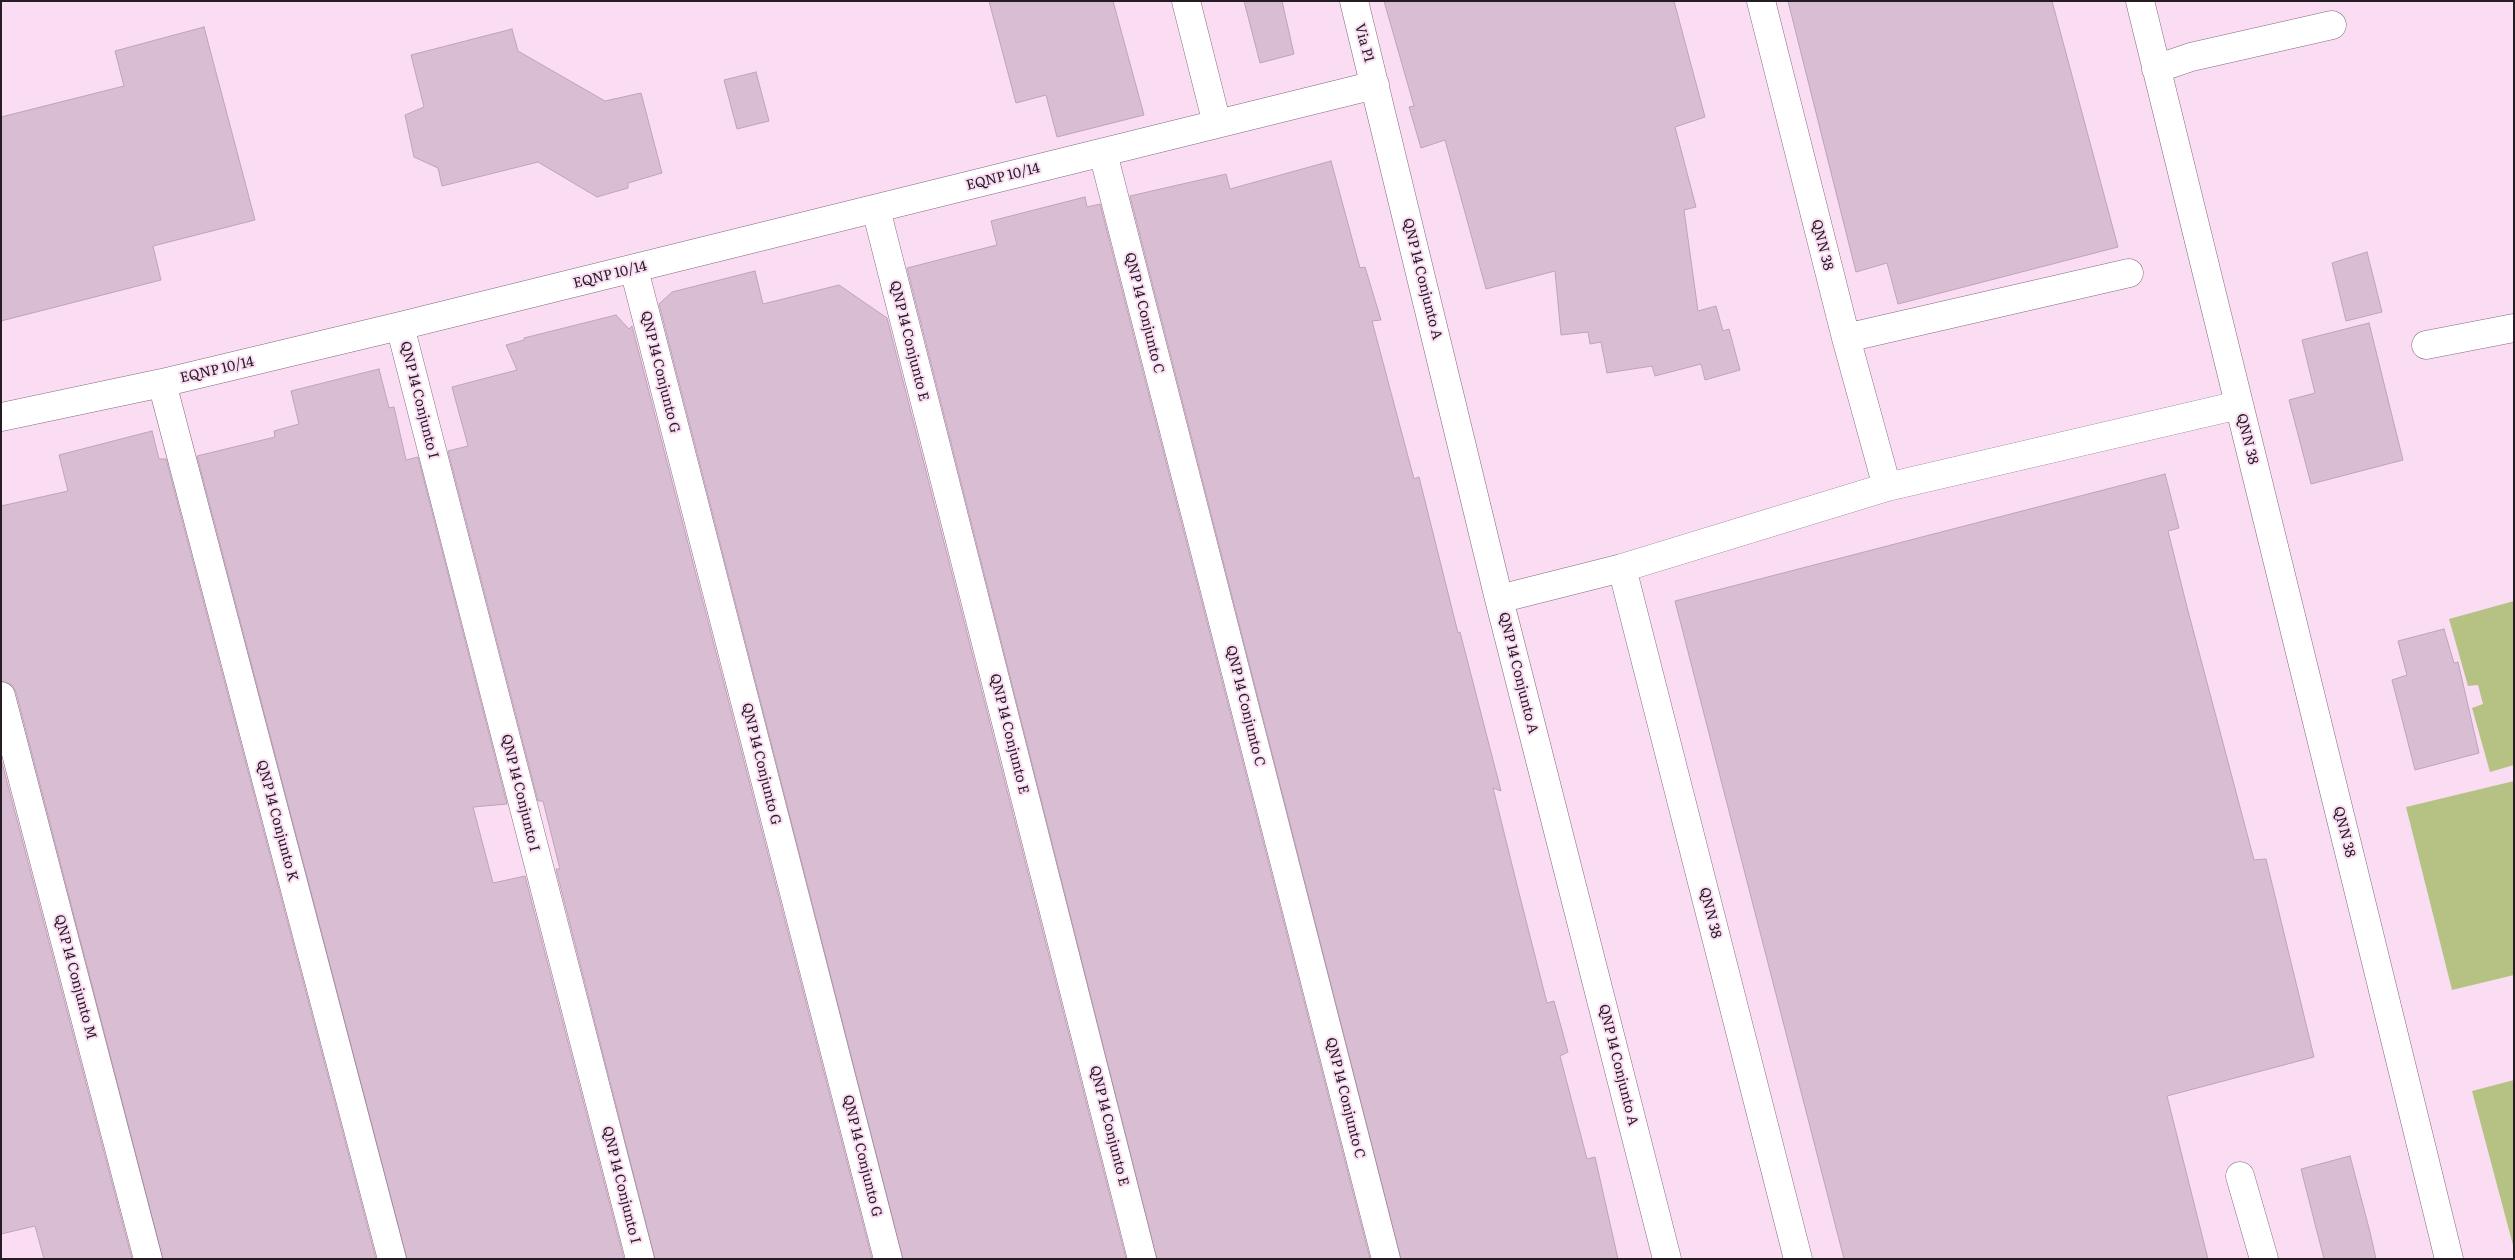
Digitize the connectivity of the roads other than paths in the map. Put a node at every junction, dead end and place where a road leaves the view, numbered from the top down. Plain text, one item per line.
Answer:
1 (1186, 1) edge
2 (1354, 1) edge
3 (1761, 1) edge
4 (2140, 1) edge
5 (2332, 25) dead end
6 (2156, 69) junction
7 (1376, 85) junction
8 (1217, 124) junction
9 (1103, 153) junction
10 (876, 209) junction
11 (634, 269) junction
12 (2128, 273) dead end
13 (400, 326) junction
14 (2514, 328) edge
15 (1846, 338) junction
16 (2426, 345) dead end
17 (162, 383) junction
18 (2239, 405) junction
19 (1, 417) edge
20 (1887, 487) junction
21 (1622, 568) junction
22 (1499, 598) junction
23 (1, 696) edge
24 (2240, 1176) dead end
25 (148, 1259) edge
26 (392, 1259) edge
27 (640, 1259) edge
28 (888, 1259) edge
29 (1142, 1259) edge
30 (1386, 1259) edge
31 (1667, 1259) edge
32 (1798, 1259) edge
33 (2264, 1259) edge
34 (2449, 1259) edge

1 - 8 street
2 - 7 street, Via P1
3 - 15 street, QNN 38
4 - 6 street, QNN 38
5 - 6 street
6 - 18 street, QNN 38
7 - 8 street, EQNP 10/14
7 - 22 street, QNP 14 Conjunto A
8 - 9 street, EQNP 10/14
9 - 10 street, EQNP 10/14
9 - 30 street, QNP 14 Conjunto C
10 - 11 street, EQNP 10/14
10 - 29 street, QNP 14 Conjunto E
11 - 13 street, EQNP 10/14
11 - 28 street, QNP 14 Conjunto G
12 - 15 street
13 - 17 street, EQNP 10/14
13 - 27 street, QNP 14 Conjunto I
14 - 16 street
15 - 20 street, QNN 38
17 - 19 street, EQNP 10/14
17 - 26 street, QNP 14 Conjunto K
18 - 20 street, QNN 38
18 - 34 street, QNN 38
20 - 21 street, QNN 38
21 - 22 street, QNN 38
21 - 32 street, QNN 38
22 - 31 street, QNP 14 Conjunto A
23 - 25 street, QNP 14 Conjunto M
24 - 33 street

